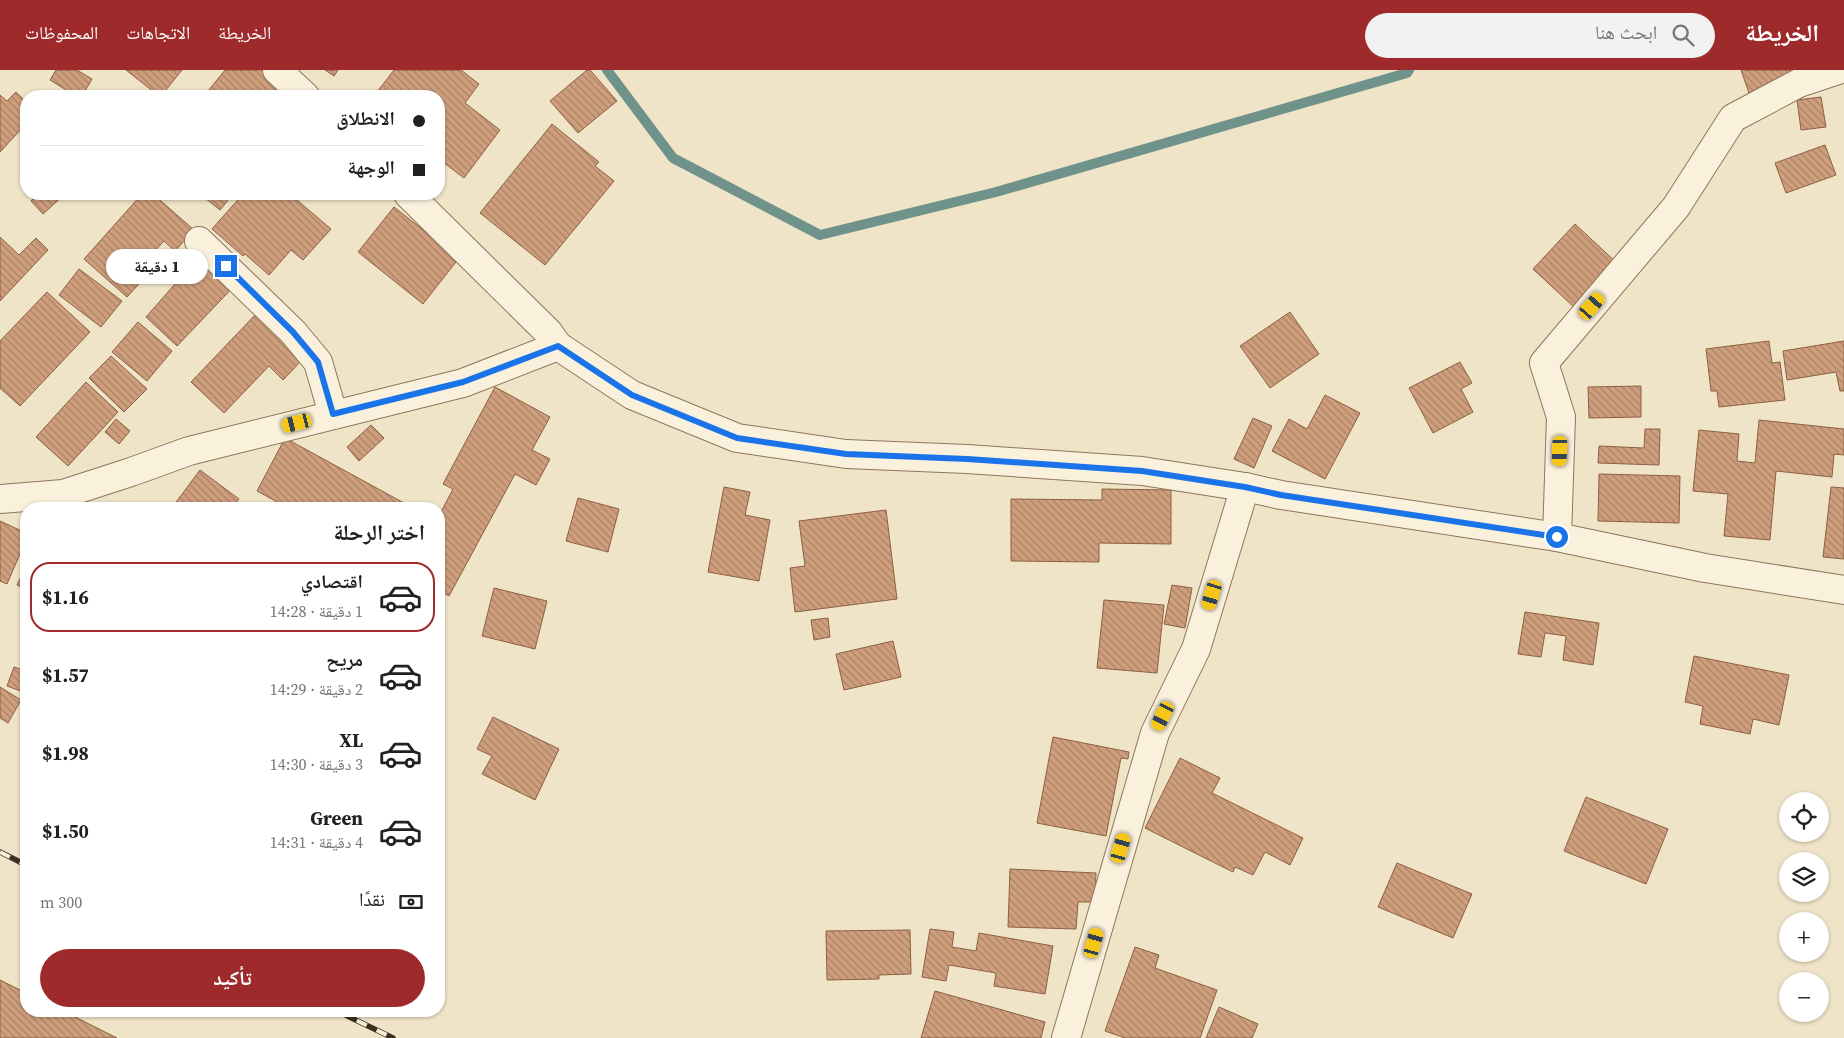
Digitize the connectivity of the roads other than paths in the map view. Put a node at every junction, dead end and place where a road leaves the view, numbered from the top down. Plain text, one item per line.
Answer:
1 (277, 70) edge
2 (1838, 70) edge
3 (299, 90) edge
4 (414, 200) edge
5 (199, 240) dead end
6 (558, 346) junction
7 (333, 414) junction
8 (1245, 487) junction
9 (0, 499) edge
10 (1557, 537) junction
11 (1844, 590) edge
12 (1066, 1038) edge

1 - 3 street
2 - 10 street
4 - 6 street
5 - 7 street
6 - 7 street
6 - 8 street
7 - 9 street
8 - 10 street
8 - 12 street
10 - 11 street

